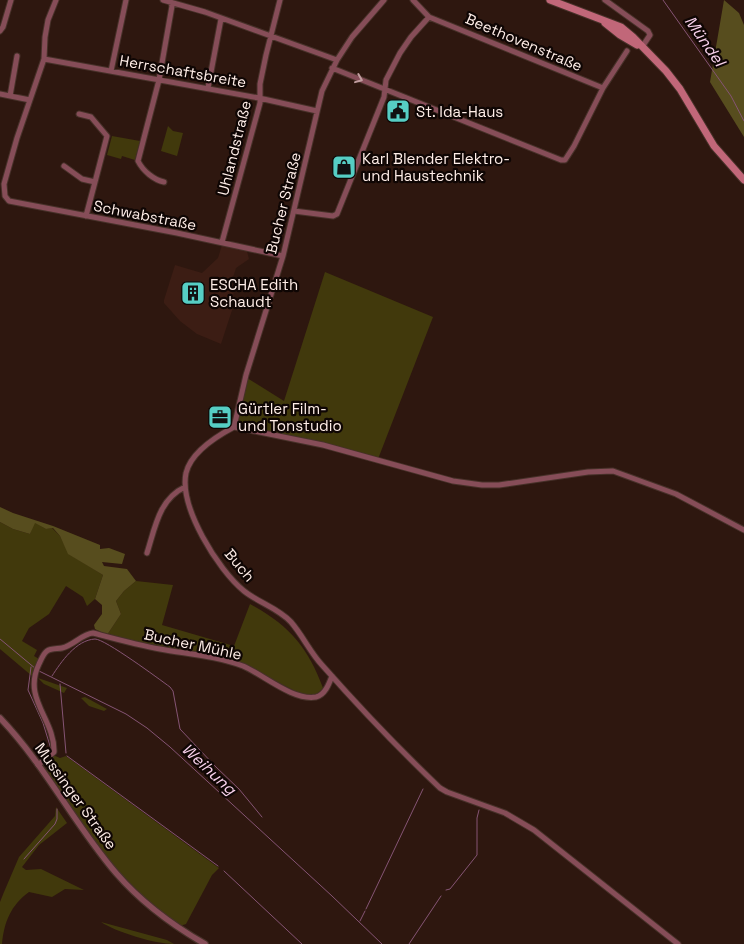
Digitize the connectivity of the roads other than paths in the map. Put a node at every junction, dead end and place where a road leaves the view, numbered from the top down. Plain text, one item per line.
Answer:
1 (11, 0) edge
2 (56, 0) edge
3 (126, 0) edge
4 (163, 0) edge
5 (280, 0) edge
6 (382, 0) edge
7 (413, 0) edge
8 (550, 0) edge
9 (605, 0) edge
10 (170, 1) edge
11 (429, 17) junction
12 (221, 19) junction
13 (0, 31) edge
14 (270, 37) junction
15 (642, 47) junction
16 (627, 51) dead end
17 (17, 56) dead end
18 (44, 59) junction
19 (337, 60) junction
20 (332, 68) junction
21 (111, 71) junction
22 (159, 80) junction
23 (208, 88) junction
24 (603, 88) junction
25 (385, 90) junction
26 (0, 94) edge
27 (10, 96) junction
28 (259, 98) junction
29 (30, 100) junction
30 (317, 111) junction
31 (80, 114) dead end
32 (64, 166) dead end
33 (744, 180) edge
34 (95, 182) junction
35 (164, 182) dead end
36 (294, 211) junction
37 (86, 216) junction
38 (222, 242) junction
39 (283, 256) junction
40 (234, 427) junction
41 (185, 487) junction
42 (744, 530) edge
43 (148, 553) dead end
44 (332, 676) junction
45 (0, 718) edge
46 (38, 765) junction
47 (205, 944) edge
48 (678, 944) edge

1 - 13 street
2 - 18 street
3 - 21 street
4 - 10 street
5 - 14 street, Uhlandstraße
6 - 19 street, Bucher Straße
7 - 11 street, Beethovenstraße
8 - 15 main road
9 - 15 street
10 - 12 street
10 - 22 street
11 - 24 street, Beethovenstraße
11 - 25 street
12 - 14 street
12 - 23 street
14 - 19 street
14 - 28 street, Uhlandstraße
15 - 33 main road
16 - 24 street
17 - 27 street
18 - 21 street, Herrschaftsbreite
18 - 29 street
19 - 20 street, Bucher Straße
20 -> 25 street
20 - 30 street, Bucher Straße
21 - 22 street, Herrschaftsbreite
22 - 23 street, Herrschaftsbreite
22 - 35 street
23 - 28 street, Herrschaftsbreite
24 - 25 street
25 - 36 street
26 - 27 street
27 - 29 street
28 - 30 street, Herrschaftsbreite
28 - 38 street, Uhlandstraße
29 - 37 street, Schwabstraße
30 - 36 street, Bucher Straße
31 - 34 street
32 - 34 street
34 - 37 street
36 - 39 street, Bucher Straße
37 - 38 street, Schwabstraße
38 - 39 street, Schwabstraße
39 - 40 street, Bucher Straße
40 - 41 street
40 - 42 street
41 - 43 street
41 - 44 street, Buch
44 - 46 street, Bucher Mühle
44 - 48 street
45 - 46 street, Mussinger Straße
46 - 47 street, Mussinger Straße

